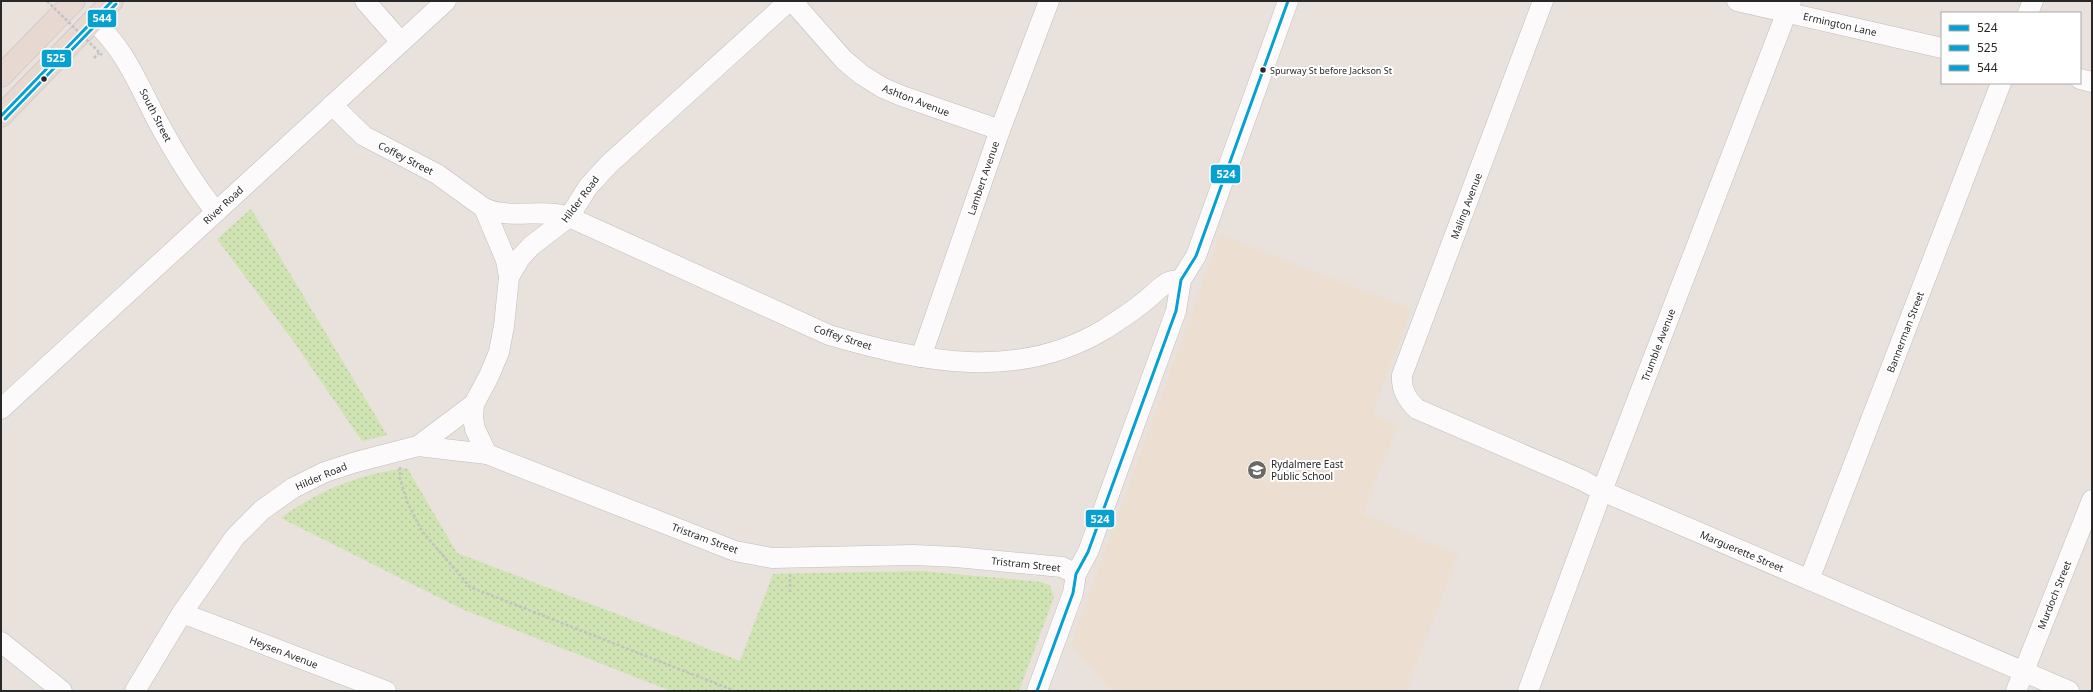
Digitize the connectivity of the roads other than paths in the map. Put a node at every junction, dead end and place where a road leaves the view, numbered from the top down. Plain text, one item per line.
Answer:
1 (74, 1) edge
2 (112, 1) edge
3 (365, 1) edge
4 (446, 1) edge
5 (789, 1) edge
6 (792, 1) edge
7 (1049, 1) edge
8 (1288, 1) edge
9 (1543, 1) edge
10 (1737, 1) edge
11 (2033, 1) edge
12 (1788, 7) edge
13 (2028, 12) edge
14 (93, 21) junction
15 (401, 42) junction
16 (1941, 48) edge
17 (1, 76) edge
18 (2081, 79) edge
19 (2092, 82) edge
20 (2001, 84) edge
21 (332, 105) junction
22 (1, 116) edge
23 (1000, 130) junction
24 (484, 208) junction
25 (216, 212) junction
26 (569, 217) junction
27 (509, 277) junction
28 (1181, 280) junction
29 (921, 357) junction
30 (474, 404) junction
31 (1, 409) edge
32 (1416, 409) joint
33 (410, 448) junction
34 (487, 454) junction
35 (1602, 491) junction
36 (2092, 500) edge
37 (1076, 574) junction
38 (1809, 580) junction
39 (182, 613) junction
40 (1, 642) edge
41 (2024, 672) junction
42 (62, 691) edge
43 (134, 691) edge
44 (386, 691) edge
45 (1037, 691) edge
46 (1528, 691) edge
47 (2016, 691) edge
48 (2069, 691) edge

1 - 17 highway
2 - 14 highway
3 - 15 street
4 - 15 street, River Road
5 - 26 street, Hilder Road
6 - 23 street, Ashton Avenue
7 - 23 street, Lambert Avenue
8 - 28 street
9 - 32 street, Maling Avenue
10 - 12 street, Ermington Lane
11 - 13 street
12 - 16 street, Ermington Lane
12 - 35 street, Trumble Avenue
14 - 22 highway
14 - 25 street, South Street
15 - 21 street, River Road
18 - 19 street
20 - 38 street, Bannerman Street
21 - 24 street, Coffey Street
21 - 25 street, River Road
23 - 29 street, Lambert Avenue
24 - 26 street, Coffey Street
24 - 27 street
25 - 31 street, River Road
26 - 27 street, Hilder Road
26 - 29 street, Coffey Street
27 - 30 street, Hilder Road
28 - 29 street, Coffey Street
28 - 37 street
30 - 33 street, Hilder Road
30 - 34 street, Hilder Road
32 - 35 street, Marguerette Street
33 - 34 street, Tristram Street
33 - 39 street, Hilder Road
34 - 37 street, Tristram Street
35 - 38 street, Marguerette Street
35 - 46 street, Trumble Avenue
36 - 41 street, Murdoch Street
37 - 45 street
38 - 41 street, Marguerette Street
39 - 43 street, Hilder Road
39 - 44 street, Heysen Avenue
40 - 42 street
41 - 47 street, Murdoch Street
41 - 48 street, Marguerette Street

